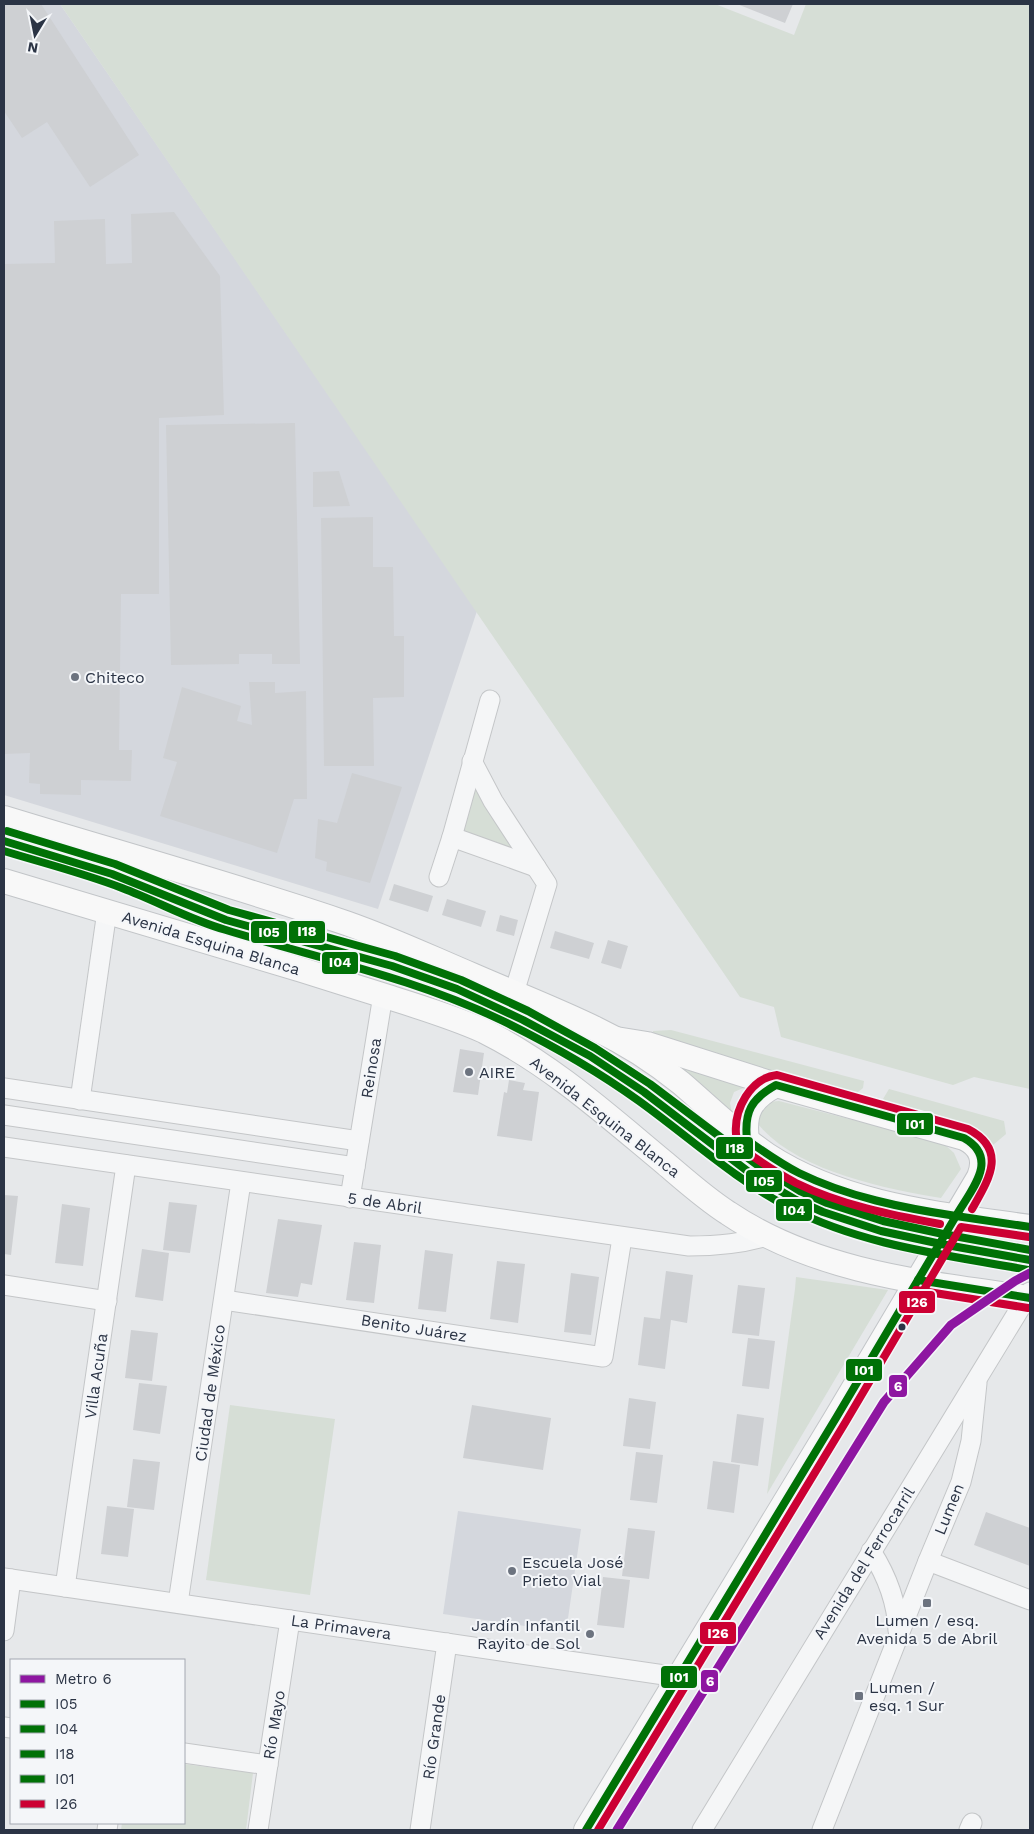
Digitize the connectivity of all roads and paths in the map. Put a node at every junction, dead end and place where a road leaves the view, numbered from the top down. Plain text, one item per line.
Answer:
1 (490, 700) dead end
2 (472, 761) junction
3 (4, 818) edge
4 (452, 837) junction
5 (536, 867) junction
6 (439, 877) dead end
7 (4, 881) edge
8 (107, 911) junction
9 (514, 993) junction
10 (383, 995) junction
11 (616, 1039) junction
12 (776, 1085) junction
13 (4, 1088) edge
14 (80, 1100) junction
15 (4, 1115) edge
16 (747, 1140) junction
17 (359, 1141) junction
18 (4, 1147) edge
19 (126, 1165) junction
20 (355, 1168) junction
21 (241, 1182) junction
22 (350, 1198) junction
23 (955, 1216) junction
24 (1030, 1227) edge
25 (767, 1236) junction
26 (622, 1238) junction
27 (918, 1280) junction
28 (4, 1285) edge
29 (1029, 1296) edge
30 (224, 1300) junction
31 (107, 1301) junction
32 (978, 1377) junction
33 (871, 1551) junction
34 (928, 1561) junction
35 (8, 1578) edge
36 (65, 1587) junction
37 (1030, 1600) edge
38 (178, 1603) junction
39 (290, 1620) junction
40 (4, 1631) edge
41 (898, 1635) junction
42 (447, 1643) junction
43 (678, 1677) junction
44 (185, 1753) edge
45 (268, 1766) junction
46 (258, 1830) edge
47 (420, 1830) edge
48 (586, 1830) edge
49 (702, 1830) edge
50 (822, 1830) edge

1 - 2 street
2 - 4 street
2 - 5 street
3 - 9 main road
4 - 5 street
4 - 6 street
5 - 9 street
7 - 8 main road, Avenida Esquina Blanca
8 - 10 main road, Avenida Esquina Blanca
8 - 14 street
9 - 11 main road
10 - 17 street, Reinosa
10 - 25 main road, Avenida Esquina Blanca
11 - 12 main road
11 - 16 main road
12 - 16 main road
12 - 23 main road
13 - 14 street
14 - 17 street
15 - 20 street
16 - 23 main road
17 - 20 street, Reinosa
18 - 19 street, 5 de Abril
19 - 21 street, 5 de Abril
19 - 31 street, Villa Acuña
20 - 22 street, Reinosa
21 - 22 street, 5 de Abril
21 - 30 street, Ciudad de México
22 - 26 street, 5 de Abril
23 - 24 main road
23 - 27 main road
25 - 26 street, 5 de Abril
25 - 27 main road, Avenida Esquina Blanca
26 - 30 street, Benito Juárez
27 - 29 main road, Avenida Esquina Blanca
27 - 43 main road
28 - 31 street
29 - 32 street, Avenida del Ferrocarril
30 - 38 street, Ciudad de México
31 - 36 street, Villa Acuña
32 - 33 street, Avenida del Ferrocarril
32 - 34 street, Lumen
33 - 41 street, Lumen
33 - 49 street, Avenida del Ferrocarril
34 - 37 street
34 - 41 street, Lumen
35 - 36 street, La Primavera
35 - 40 street
36 - 38 street, La Primavera
38 - 39 street, La Primavera
39 - 42 street, La Primavera
39 - 45 street, Río Mayo
41 - 50 street, Lumen
42 - 43 street, La Primavera
42 - 47 street, Río Grande
43 - 48 main road
44 - 45 street
45 - 46 street, Río Mayo

